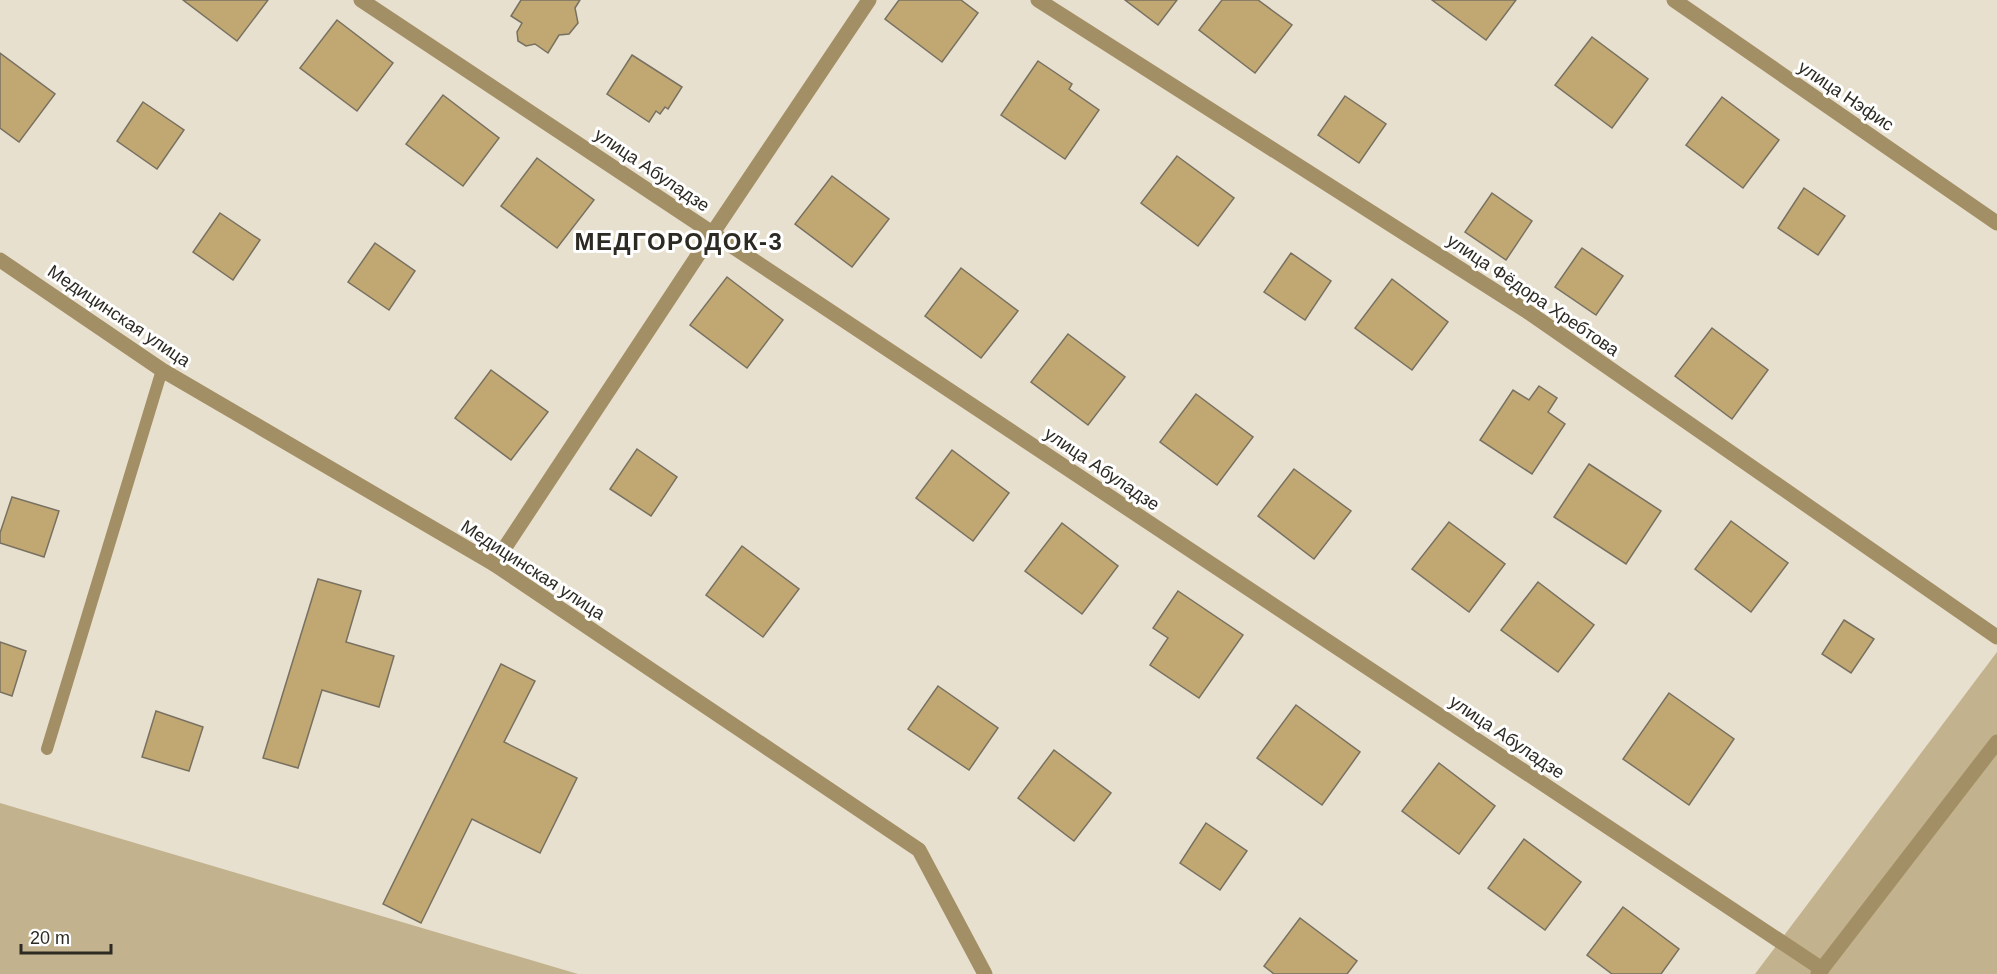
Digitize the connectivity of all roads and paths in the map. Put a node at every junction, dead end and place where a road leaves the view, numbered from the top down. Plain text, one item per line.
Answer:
1 (361, 0) edge
2 (869, 0) edge
3 (1038, 0) edge
4 (1674, 0) edge
5 (1997, 223) edge
6 (712, 234) junction
7 (0, 260) edge
8 (162, 370) junction
9 (494, 564) junction
10 (1997, 637) edge
11 (1997, 742) edge
12 (47, 749) dead end
13 (1820, 971) edge
14 (985, 974) edge

1 - 6 street, улица Абуладзе
2 - 6 street
3 - 10 street, улица Фёдора Хребтова
4 - 5 street, улица Нэфис
6 - 9 street
6 - 13 street, улица Абуладзе
7 - 8 street, Медицинская улица
8 - 9 street, Медицинская улица
8 - 12 lane
9 - 14 street, Медицинская улица
11 - 13 street

